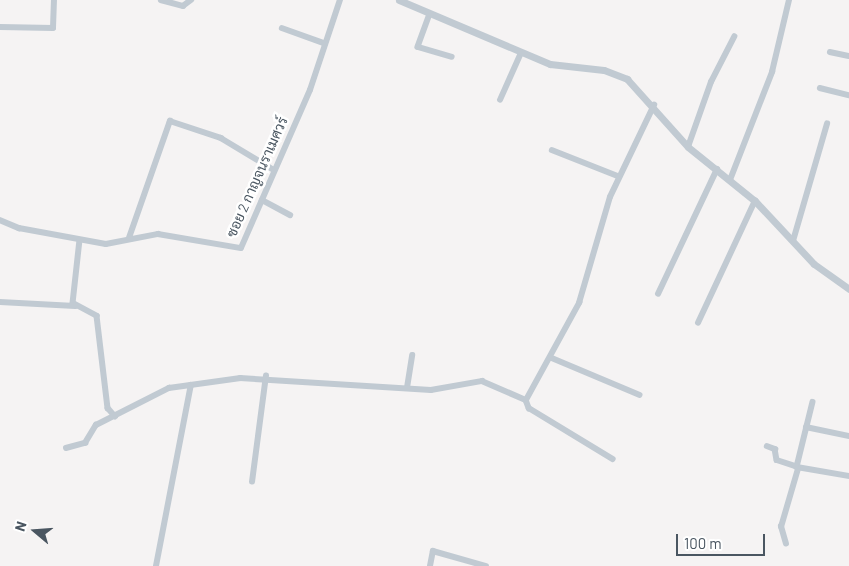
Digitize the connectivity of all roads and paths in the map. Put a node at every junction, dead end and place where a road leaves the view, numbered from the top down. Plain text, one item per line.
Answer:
1 (54, 0) edge
2 (161, 0) edge
3 (191, 0) edge
4 (340, 0) edge
5 (399, 0) edge
6 (789, 0) edge
7 (430, 14) junction
8 (0, 27) edge
9 (282, 28) dead end
10 (734, 37) dead end
11 (324, 43) junction
12 (521, 52) junction
13 (830, 52) dead end
14 (849, 56) edge
15 (452, 57) dead end
16 (820, 88) dead end
17 (849, 95) edge
18 (500, 100) dead end
19 (654, 106) junction
20 (828, 124) dead end
21 (688, 146) junction
22 (552, 150) dead end
23 (717, 169) junction
24 (274, 170) junction
25 (618, 176) junction
26 (730, 180) junction
27 (262, 200) junction
28 (755, 201) junction
29 (290, 215) dead end
30 (0, 220) edge
31 (129, 238) junction
32 (80, 240) junction
33 (793, 241) junction
34 (849, 289) edge
35 (658, 294) dead end
36 (0, 302) edge
37 (75, 306) junction
38 (698, 323) dead end
39 (412, 354) dead end
40 (552, 358) junction
41 (266, 376) junction
42 (190, 385) junction
43 (407, 388) junction
44 (640, 395) dead end
45 (526, 400) junction
46 (813, 402) dead end
47 (115, 416) junction
48 (806, 427) junction
49 (849, 436) edge
50 (767, 446) dead end
51 (66, 448) dead end
52 (613, 459) dead end
53 (797, 468) junction
54 (849, 476) edge
55 (252, 482) dead end
56 (786, 544) dead end
57 (156, 566) edge
58 (430, 566) edge
59 (486, 566) edge

1 - 8 street
2 - 3 street
4 - 11 street, ซอย 2 กาญจนราเมศวร์
5 - 7 street
6 - 26 street
7 - 12 street
7 - 15 street
9 - 11 street
10 - 21 street
11 - 24 street, ซอย 2 กาญจนราเมศวร์
12 - 18 street
12 - 19 street
13 - 14 street
16 - 17 street
19 - 21 street
19 - 25 street
20 - 33 street
21 - 23 street
22 - 25 street
23 - 26 street
23 - 35 street
24 - 27 street, ซอย 2 กาญจนราเมศวร์
24 - 31 street
25 - 40 street
26 - 28 street
27 - 29 street
27 - 31 street, ซอย 2 กาญจนราเมศวร์
28 - 33 street
28 - 38 street
30 - 32 street, ซอย 2 กาญจนราเมศวร์
31 - 32 street, ซอย 2 กาญจนราเมศวร์
32 - 37 street
33 - 34 street
36 - 37 street
37 - 47 street
39 - 43 street
40 - 44 street
40 - 45 street
41 - 42 street
41 - 43 street
41 - 55 street
42 - 47 street
42 - 57 street
43 - 45 street
45 - 52 street
46 - 48 street
47 - 51 street
48 - 49 street
48 - 53 street
50 - 53 street
53 - 54 street
53 - 56 street
58 - 59 street

